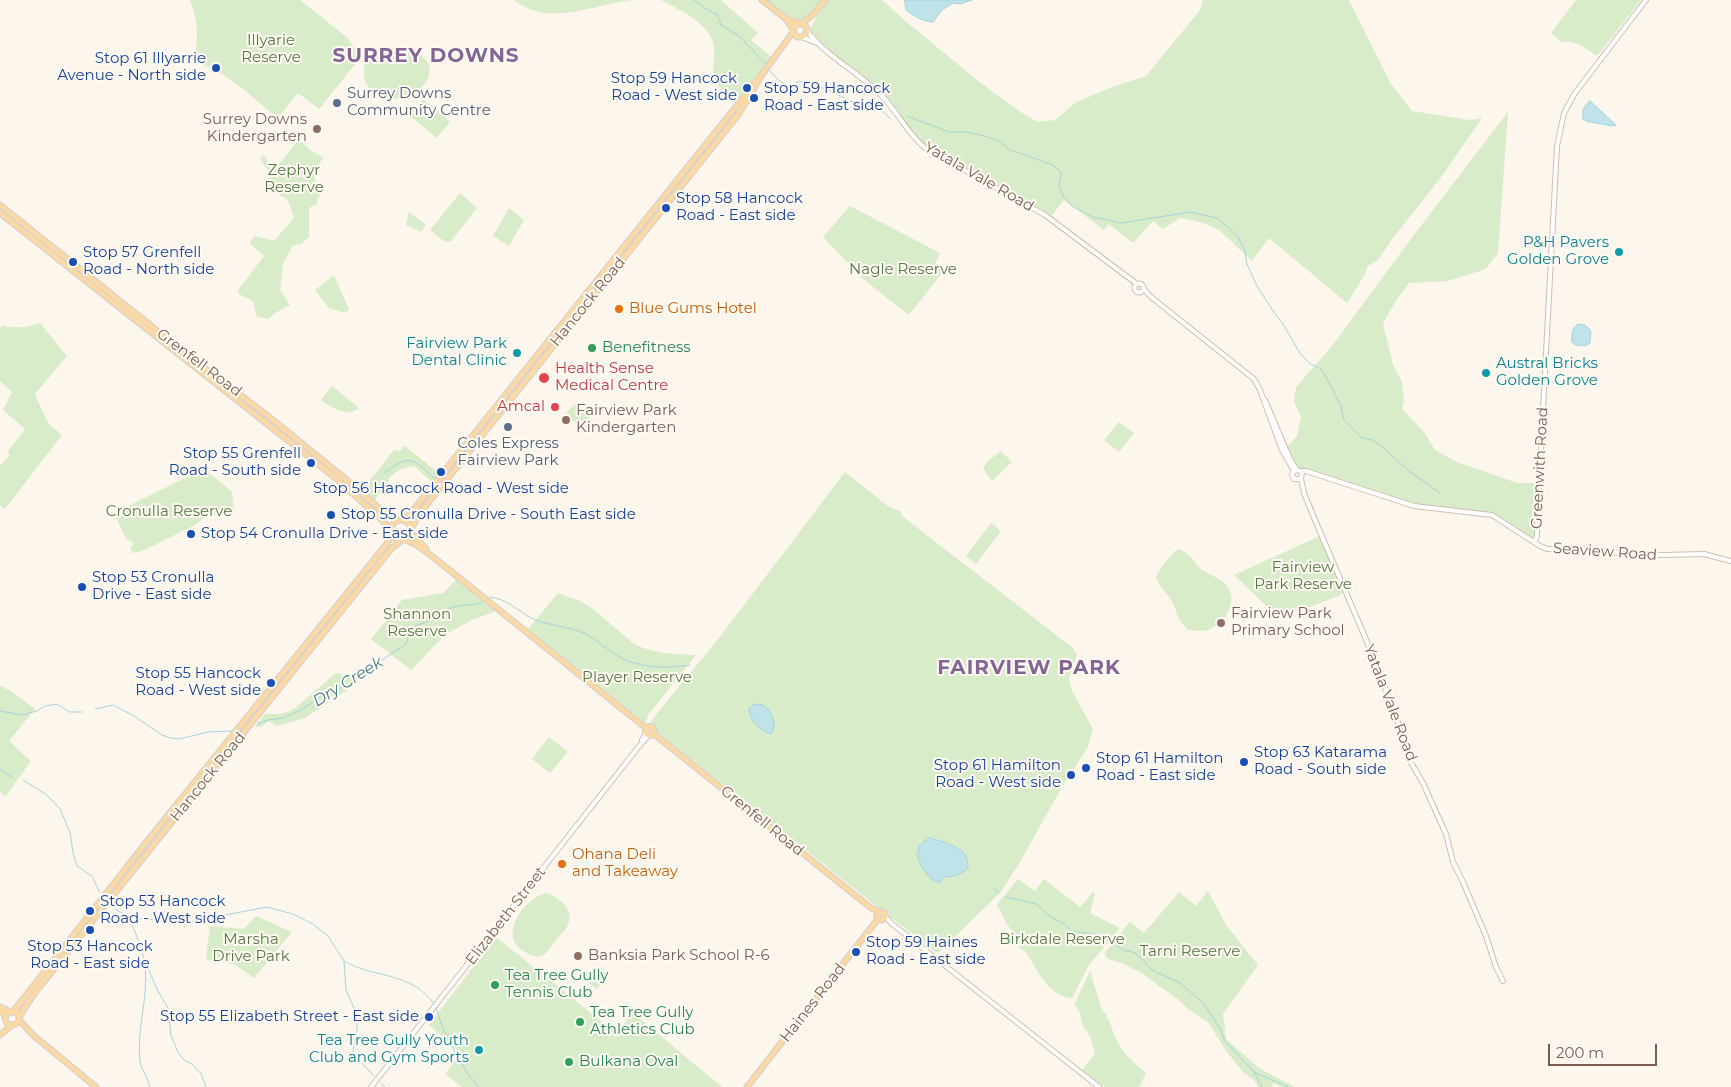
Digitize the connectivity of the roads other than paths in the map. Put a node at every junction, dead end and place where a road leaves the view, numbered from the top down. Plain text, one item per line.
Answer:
1 (762, 0) edge
2 (825, 0) edge
3 (1646, 0) edge
4 (814, 14) junction
5 (786, 19) junction
6 (800, 23) junction
7 (807, 30) junction
8 (793, 31) junction
9 (800, 37) junction
10 (818, 44) junction
11 (778, 53) junction
12 (766, 69) junction
13 (0, 205) edge
14 (0, 213) edge
15 (56, 250) junction
16 (52, 255) junction
17 (96, 282) junction
18 (1135, 286) junction
19 (92, 287) junction
20 (1142, 290) junction
21 (526, 379) junction
22 (513, 385) junction
23 (514, 395) junction
24 (249, 400) junction
25 (245, 405) junction
26 (482, 424) junction
27 (481, 436) junction
28 (468, 442) junction
29 (1297, 471) junction
30 (1313, 474) junction
31 (1302, 478) junction
32 (354, 487) junction
33 (350, 492) junction
34 (399, 520) junction
35 (411, 530) junction
36 (391, 532) junction
37 (403, 539) junction
38 (1534, 542) junction
39 (433, 557) junction
40 (1731, 560) edge
41 (649, 732) junction
42 (188, 791) junction
43 (193, 795) junction
44 (881, 917) junction
45 (1503, 981) dead end
46 (0, 1007) edge
47 (0, 1010) edge
48 (12, 1012) junction
49 (6, 1019) junction
50 (16, 1022) junction
51 (0, 1035) edge
52 (96, 1087) edge
53 (372, 1087) edge
54 (747, 1087) edge
55 (1100, 1087) edge

1 - 5 main road
2 - 4 main road
3 - 38 street, Greenwith Road
4 - 6 main road
4 - 7 main road
5 - 6 main road
5 - 8 main road
6 - 7 main road
6 - 8 main road, Hancock Road
7 - 9 main road, Hancock Road
7 - 10 street, Yatala Vale Road
8 - 9 main road
8 - 11 main road, Hancock Road
9 - 10 street, Yatala Vale Road
9 - 11 main road, Hancock Road
10 - 18 street, Yatala Vale Road
11 - 12 main road, Hancock Road
12 - 21 main road, Hancock Road
12 - 22 main road, Hancock Road
13 - 15 main road, Grenfell Road
14 - 16 main road, Grenfell Road
15 - 16 main road
15 - 17 main road, Grenfell Road
16 - 19 main road, Grenfell Road
17 - 19 main road
17 - 24 main road, Grenfell Road
18 - 20 street
18 - 20 street
19 - 25 main road, Grenfell Road
20 - 29 street
21 - 22 main road
21 - 23 main road, Hancock Road
22 - 23 main road
22 - 26 main road, Hancock Road
23 - 27 main road, Hancock Road
24 - 25 main road
24 - 32 main road, Grenfell Road
25 - 33 main road, Grenfell Road
26 - 27 main road
26 - 28 main road, Hancock Road
27 - 28 main road
27 - 35 main road, Hancock Road
28 - 34 main road, Hancock Road
29 - 30 street, Seaview Road
29 - 31 street, Yatala Vale Road
29 - 31 street
30 - 31 street
30 - 38 street, Seaview Road
31 - 45 street, Yatala Vale Road
32 - 33 main road
32 - 34 main road, Grenfell Road
33 - 36 main road, Grenfell Road
34 - 35 main road
34 - 36 main road
35 - 37 main road
35 - 39 main road, Grenfell Road
36 - 37 main road
36 - 42 main road, Hancock Road
37 - 39 main road, Grenfell Road
37 - 43 main road, Hancock Road
38 - 40 street, Seaview Road
39 - 41 main road, Grenfell Road
41 - 44 main road, Grenfell Road
41 - 53 street, Elizabeth Street
42 - 43 main road
42 - 48 main road, Hancock Road
43 - 50 main road, Hancock Road
44 - 54 main road, Haines Road
44 - 55 street, Grenfell Road
46 - 48 main road
47 - 49 main road
48 - 49 main road, Hancock Road
48 - 50 main road
49 - 50 main road
49 - 51 main road, Hancock Road
50 - 51 main road, Hancock Road
50 - 52 main road

